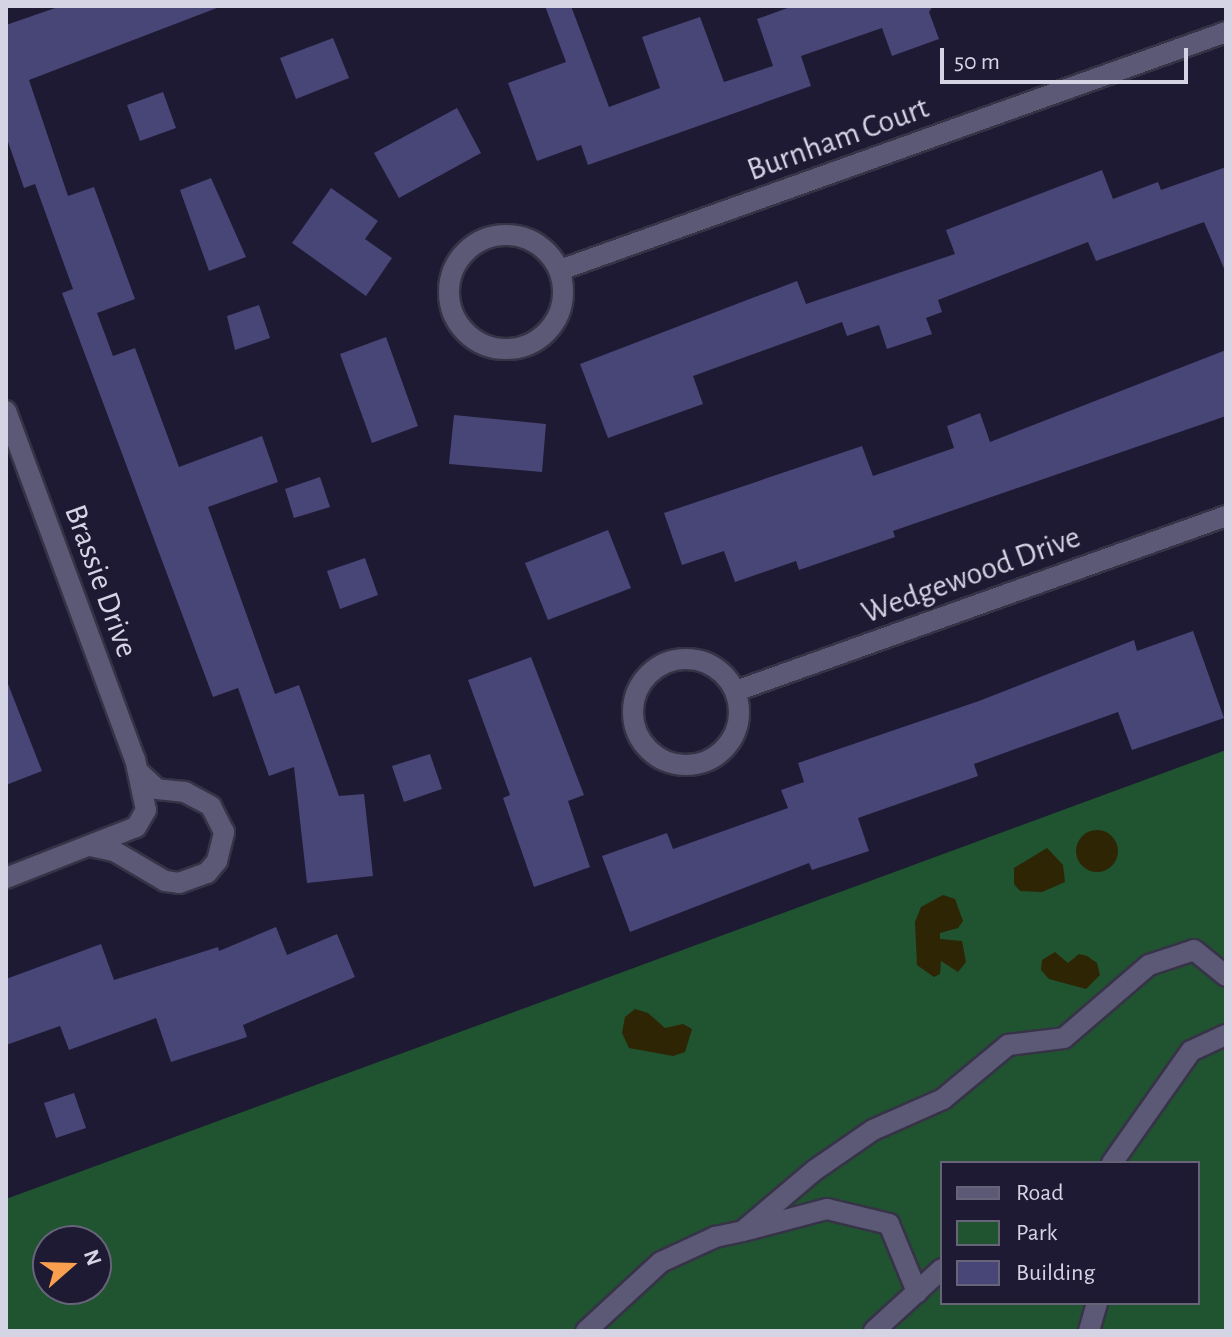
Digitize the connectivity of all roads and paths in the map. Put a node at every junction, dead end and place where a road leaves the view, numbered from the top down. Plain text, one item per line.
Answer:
1 (1226, 32) edge
2 (560, 270) junction
3 (6, 411) edge
4 (1226, 516) edge
5 (736, 691) junction
6 (140, 773) junction
7 (90, 846) junction
8 (6, 878) edge
9 (1226, 976) edge
10 (1226, 1035) edge
11 (1113, 1161) edge
12 (743, 1231) junction
13 (940, 1271) edge
14 (917, 1292) junction
15 (1096, 1305) edge
16 (586, 1331) edge
17 (874, 1331) edge
18 (1089, 1331) edge

1 - 2 street, Burnham Court
2 - 2 street
3 - 6 street, Brassie Drive
4 - 5 street, Wedgewood Drive
5 - 5 street
6 - 7 street, Brassie Drive
6 - 7 street
7 - 8 street
9 - 12 street
10 - 11 street
12 - 14 street
12 - 16 street
13 - 14 street
14 - 17 street
15 - 18 street

